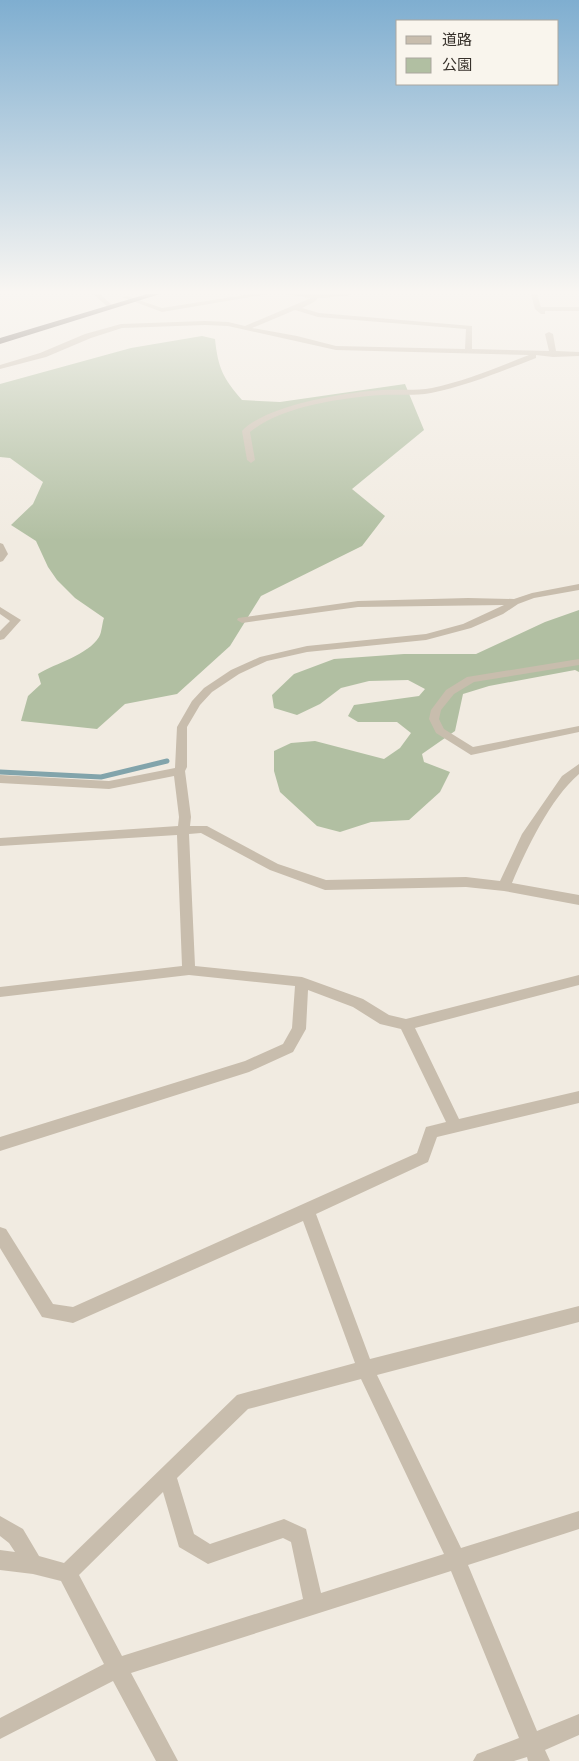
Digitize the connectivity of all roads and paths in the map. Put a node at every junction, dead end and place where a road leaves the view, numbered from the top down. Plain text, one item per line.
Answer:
1 (473, 376) edge
2 (251, 460) dead end
3 (0, 546) edge
4 (0, 559) edge
5 (579, 587) edge
6 (515, 602) junction
7 (0, 610) edge
8 (242, 620) dead end
9 (0, 637) edge
10 (579, 662) edge
11 (579, 729) edge
12 (579, 768) edge
13 (179, 772) junction
14 (0, 779) edge
15 (184, 832) junction
16 (0, 842) edge
17 (504, 886) junction
18 (579, 900) edge
19 (189, 970) junction
20 (579, 980) edge
21 (302, 982) junction
22 (0, 992) edge
23 (406, 1026) junction
24 (579, 1097) edge
25 (455, 1126) junction
26 (0, 1144) edge
27 (308, 1211) junction
28 (0, 1234) edge
29 (579, 1314) edge
30 (365, 1368) junction
31 (167, 1476) junction
32 (579, 1520) edge
33 (0, 1525) edge
34 (456, 1559) junction
35 (0, 1560) edge
36 (33, 1564) junction
37 (67, 1573) junction
38 (314, 1605) junction
39 (117, 1668) junction
40 (579, 1724) edge
41 (0, 1728) edge
42 (536, 1753) edge
43 (167, 1761) edge
44 (484, 1761) edge

1 - 2 street
3 - 4 street
5 - 6 street
6 - 8 street
6 - 13 street
7 - 9 street
10 - 11 street
12 - 17 street
13 - 14 street
13 - 15 street
15 - 16 street
15 - 17 street
15 - 19 street
17 - 18 street
19 - 21 street
19 - 22 street
20 - 23 street
21 - 23 street
21 - 26 street
23 - 25 street
24 - 25 street
25 - 27 street
27 - 28 street
27 - 30 street
29 - 30 street
30 - 31 street
30 - 34 street
31 - 37 street
31 - 38 street
32 - 34 street
33 - 36 street
34 - 38 street
34 - 42 street
35 - 36 street
36 - 37 street
37 - 39 street
38 - 39 street
39 - 41 street
39 - 43 street
40 - 42 street
42 - 44 street

